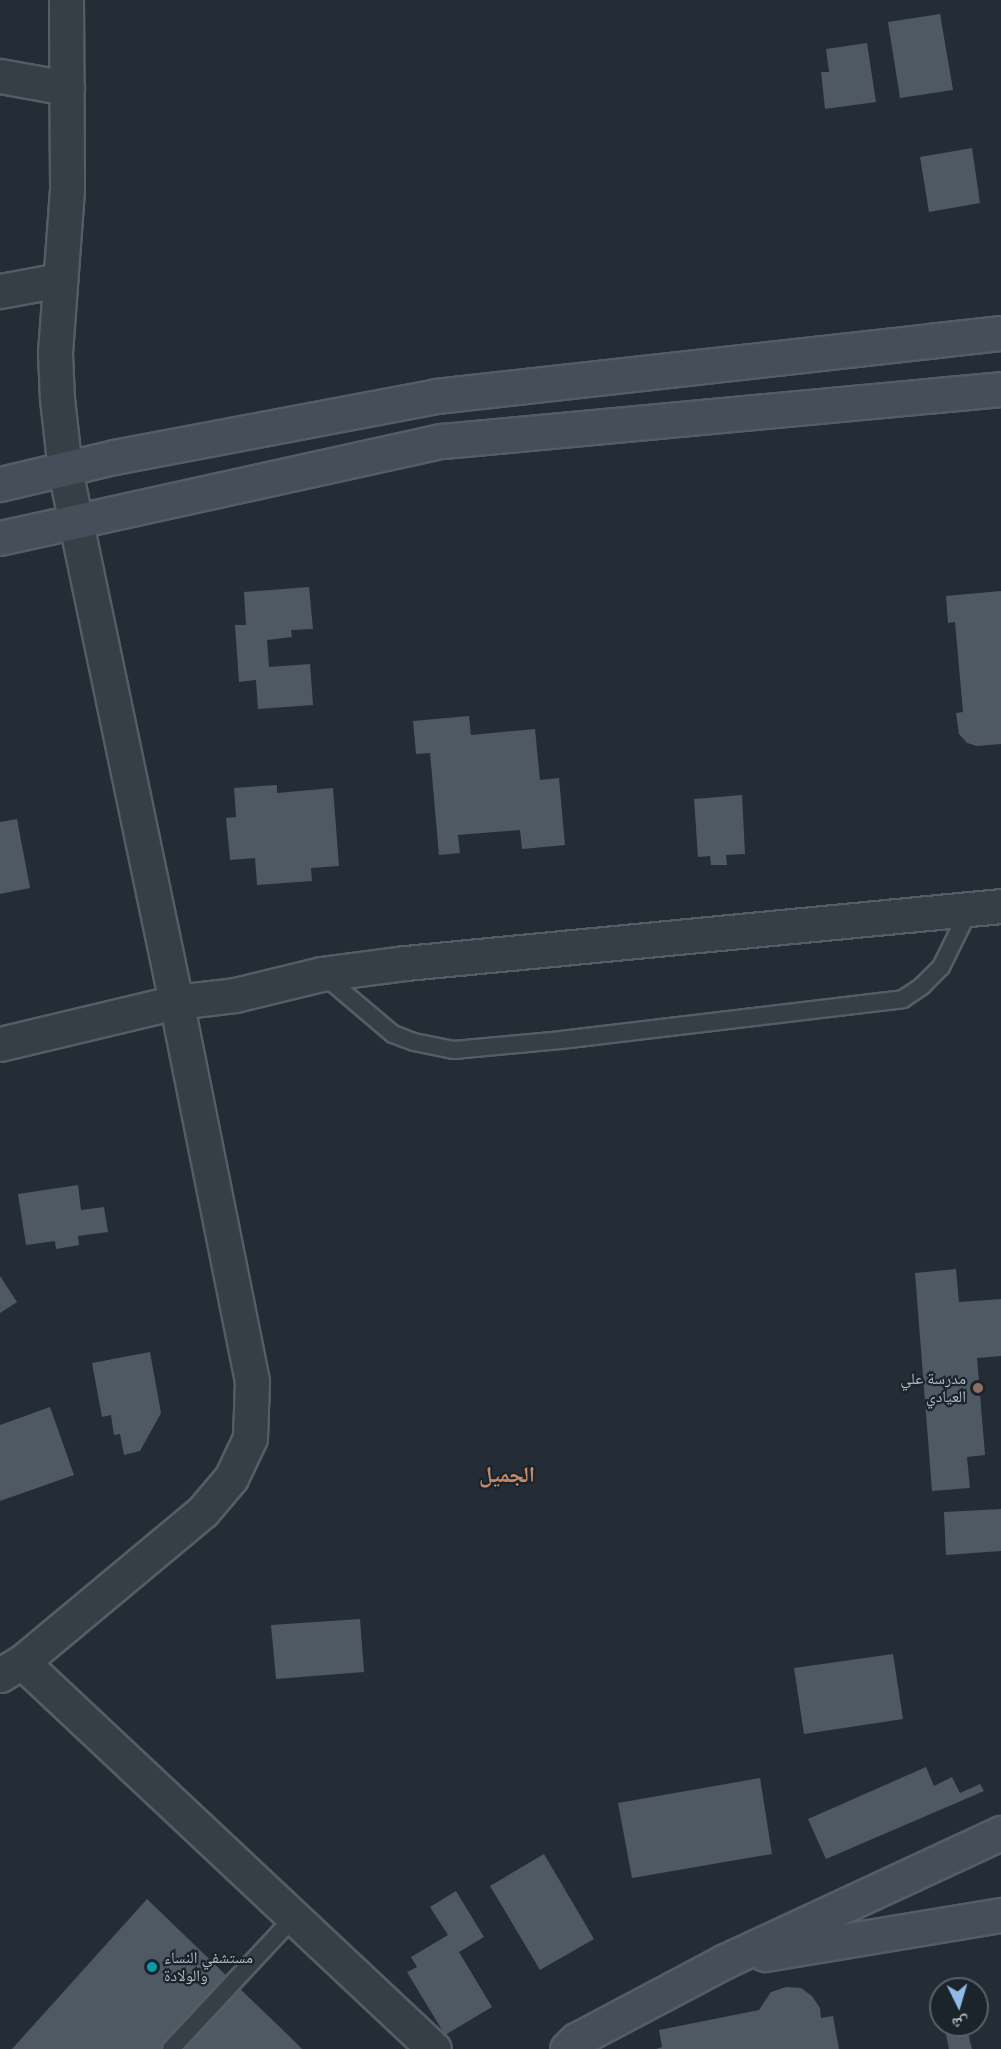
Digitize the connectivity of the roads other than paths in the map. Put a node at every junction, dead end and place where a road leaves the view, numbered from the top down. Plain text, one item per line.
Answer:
1 (66, 0) edge
2 (0, 75) edge
3 (67, 88) junction
4 (60, 279) junction
5 (0, 291) edge
6 (1001, 333) edge
7 (1001, 389) edge
8 (65, 470) junction
9 (0, 484) edge
10 (73, 520) junction
11 (0, 538) edge
12 (986, 906) edge
13 (321, 974) junction
14 (176, 1002) junction
15 (0, 1044) edge
16 (11, 1669) edge
17 (1001, 1833) edge
18 (1001, 1915) edge
19 (294, 1917) junction
20 (725, 1961) junction
21 (171, 2049) edge
22 (434, 2049) edge
23 (567, 2049) edge

1 - 3 street
2 - 3 street
3 - 4 street
4 - 5 street
4 - 8 street
6 - 8 street
7 - 10 street
8 - 9 street
8 - 10 street
10 - 11 street
10 - 14 street
12 - 13 street
12 - 13 lane
13 - 14 street
14 - 15 street
14 - 16 street
16 - 19 street
17 - 20 street
18 - 20 street
19 - 21 lane
19 - 22 street
20 - 23 street

